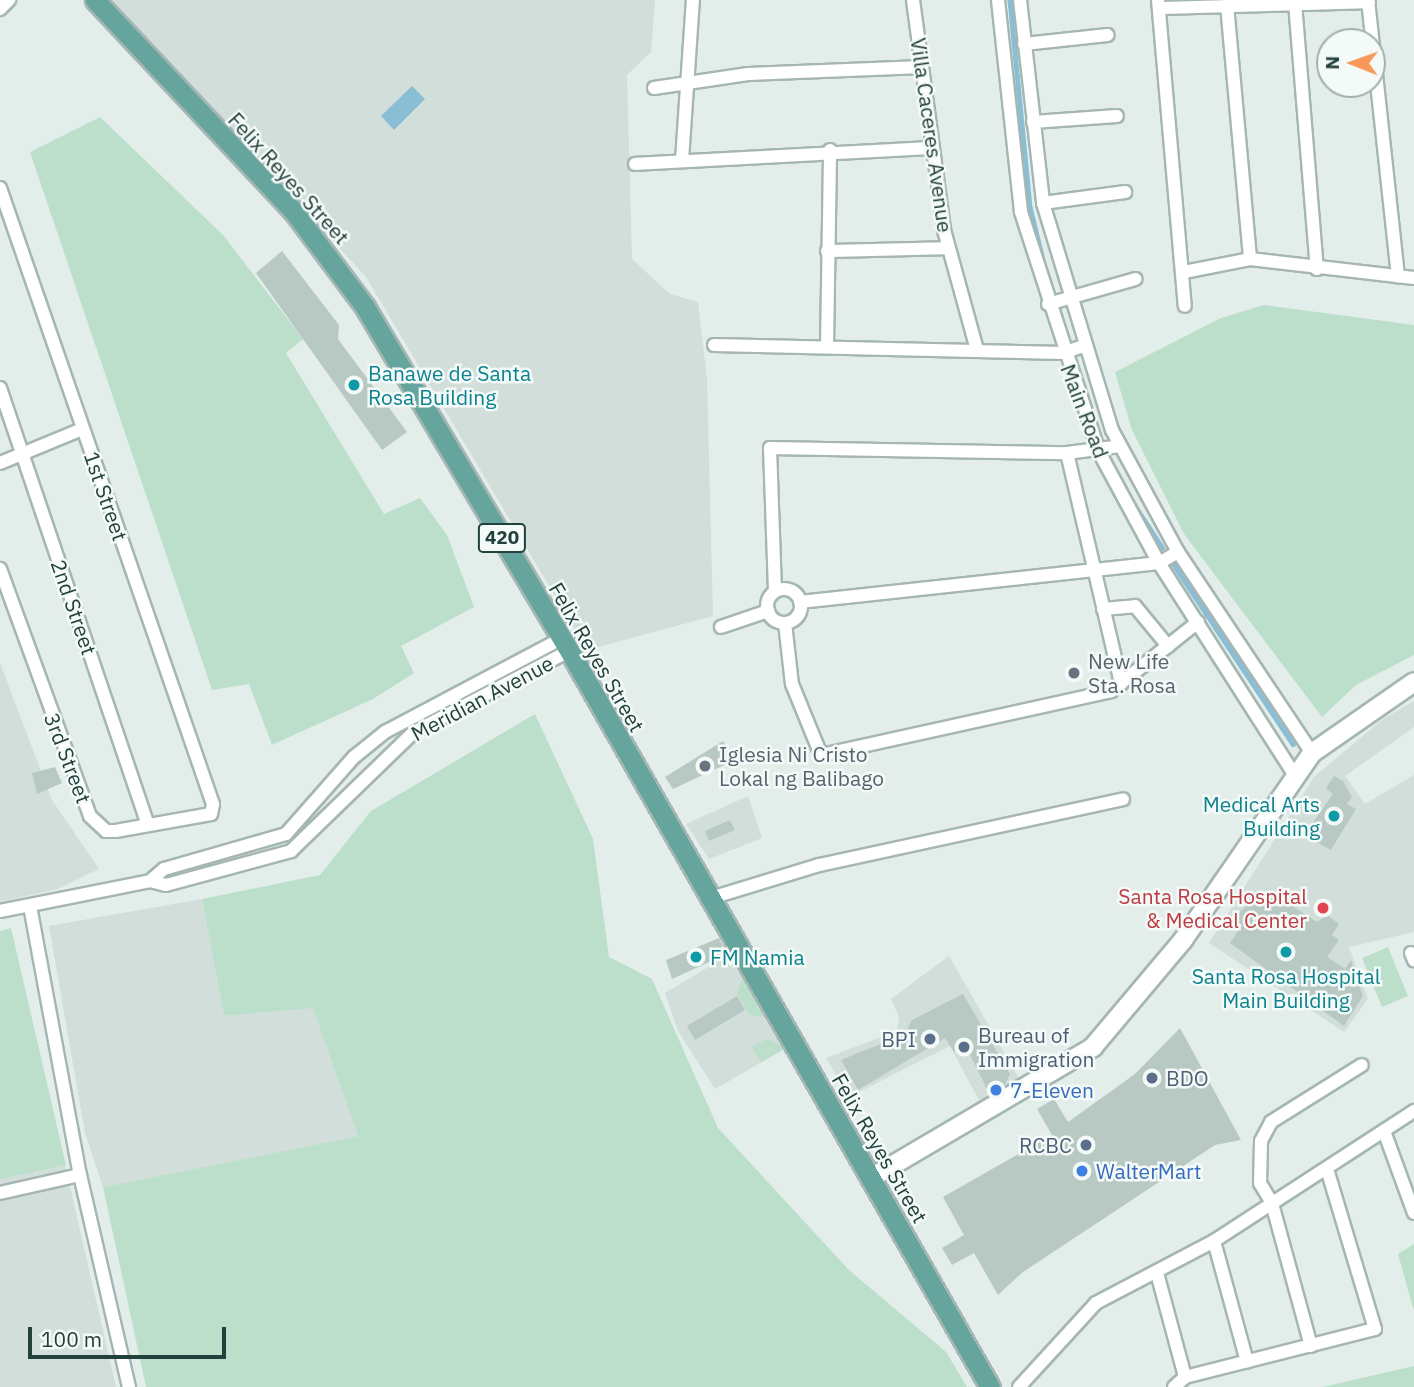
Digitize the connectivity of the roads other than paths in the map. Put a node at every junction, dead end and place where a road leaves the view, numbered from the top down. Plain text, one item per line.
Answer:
1 (9, 0) edge
2 (95, 0) edge
3 (693, 0) edge
4 (913, 0) edge
5 (998, 0) edge
6 (1020, 0) edge
7 (1369, 1) edge
8 (1158, 4) edge
9 (1295, 4) junction
10 (1227, 5) junction
11 (0, 9) edge
12 (1108, 35) dead end
13 (1024, 44) junction
14 (922, 67) junction
15 (690, 83) junction
16 (654, 88) dead end
17 (1117, 116) dead end
18 (1033, 122) junction
19 (929, 148) junction
20 (830, 150) junction
21 (681, 160) junction
22 (635, 164) dead end
23 (0, 188) edge
24 (1125, 192) dead end
25 (1043, 203) junction
26 (948, 248) junction
27 (827, 251) junction
28 (1250, 259) junction
29 (1317, 269) junction
30 (1184, 272) junction
31 (1398, 276) junction
32 (1414, 278) edge
33 (1135, 279) dead end
34 (1069, 298) junction
35 (1048, 304) junction
36 (1185, 306) dead end
37 (714, 345) dead end
38 (1083, 346) junction
39 (827, 347) junction
40 (977, 350) junction
41 (1063, 352) junction
42 (0, 388) edge
43 (82, 429) junction
44 (1120, 446) junction
45 (1099, 452) junction
46 (1066, 453) junction
47 (23, 455) junction
48 (0, 463) edge
49 (1178, 552) junction
50 (1158, 563) junction
51 (0, 569) edge
52 (1094, 571) junction
53 (775, 591) junction
54 (800, 602) junction
55 (1103, 609) junction
56 (768, 611) junction
57 (1198, 622) junction
58 (785, 623) junction
59 (721, 627) dead end
60 (565, 645) junction
61 (1168, 646) junction
62 (1414, 682) edge
63 (1121, 684) junction
64 (1312, 753) junction
65 (1295, 776) junction
66 (1123, 799) dead end
67 (213, 804) joint
68 (148, 825) junction
69 (150, 881) junction
70 (711, 898) junction
71 (30, 906) junction
72 (0, 911) edge
73 (1362, 1065) dead end
74 (1414, 1111) edge
75 (1384, 1131) junction
76 (1327, 1169) junction
77 (80, 1175) junction
78 (871, 1178) junction
79 (0, 1193) edge
80 (1410, 1193) edge
81 (1272, 1203) junction
82 (1414, 1213) edge
83 (1214, 1241) junction
84 (1157, 1273) junction
85 (1311, 1346) junction
86 (1248, 1362) junction
87 (1185, 1377) junction
88 (129, 1387) edge
89 (990, 1387) edge
90 (1019, 1387) edge
91 (1174, 1387) edge

1 - 11 street
2 - 60 main road, Felix Reyes Street / 420
3 - 15 street
4 - 14 street, Villa Caceres Avenue
5 - 35 street, Main Road
6 - 13 street, Main Road
7 - 9 street
7 - 31 street
8 - 10 street
8 - 30 street
9 - 10 street
9 - 29 street
10 - 28 street
12 - 13 street
13 - 18 street, Main Road
14 - 15 street
14 - 19 street, Villa Caceres Avenue
15 - 16 street
15 - 21 street
17 - 18 street
18 - 25 street, Main Road
19 - 20 street
19 - 26 street, Villa Caceres Avenue
20 - 21 street
20 - 27 street
21 - 22 street
23 - 43 street, 1st Street
24 - 25 street
25 - 34 street, Main Road
26 - 27 street
26 - 40 street, Villa Caceres Avenue
27 - 39 street
28 - 29 street
28 - 30 street
29 - 31 street
30 - 36 street
31 - 32 street
33 - 34 street
34 - 35 street
34 - 38 street, Main Road
35 - 41 street, Main Road
37 - 39 street
38 - 41 street
38 - 44 street, Main Road
39 - 40 street
40 - 41 street
41 - 45 street, Main Road
42 - 47 street, 2nd Street
43 - 47 street
43 - 67 street, 1st Street
44 - 45 street
44 - 49 street, Main Road
45 - 46 street
45 - 50 street, Main Road
46 - 52 street
46 - 53 street
47 - 48 street
47 - 68 street, 2nd Street
49 - 50 street
49 - 64 street, Main Road
50 - 52 street
50 - 57 street, Main Road
51 - 68 street, 3rd Street
52 - 54 street
52 - 55 street
53 - 54 street
53 - 56 street
54 - 58 street
55 - 61 street
55 - 63 street
56 - 58 street
56 - 59 street
57 - 61 street
57 - 65 street, Main Road
58 - 63 street
60 - 69 street, Meridian Avenue
60 - 69 street, Meridian Avenue
60 - 70 main road, Felix Reyes Street / 420
61 - 63 street
62 - 64 street
64 - 65 street
65 - 78 street
66 - 70 street
67 - 68 street, 3rd Street
69 - 71 street, Meridian Avenue
70 - 78 main road, Felix Reyes Street / 420
71 - 72 street, Meridian Avenue
71 - 77 street
73 - 81 street
74 - 75 street
75 - 76 street
75 - 80 street
76 - 81 street
76 - 85 street
77 - 79 street
77 - 88 street
78 - 89 main road, Felix Reyes Street / 420
80 - 82 street
81 - 83 street
81 - 85 street
83 - 84 street
83 - 86 street
84 - 87 street
84 - 90 street
85 - 86 street
86 - 87 street
87 - 91 street

